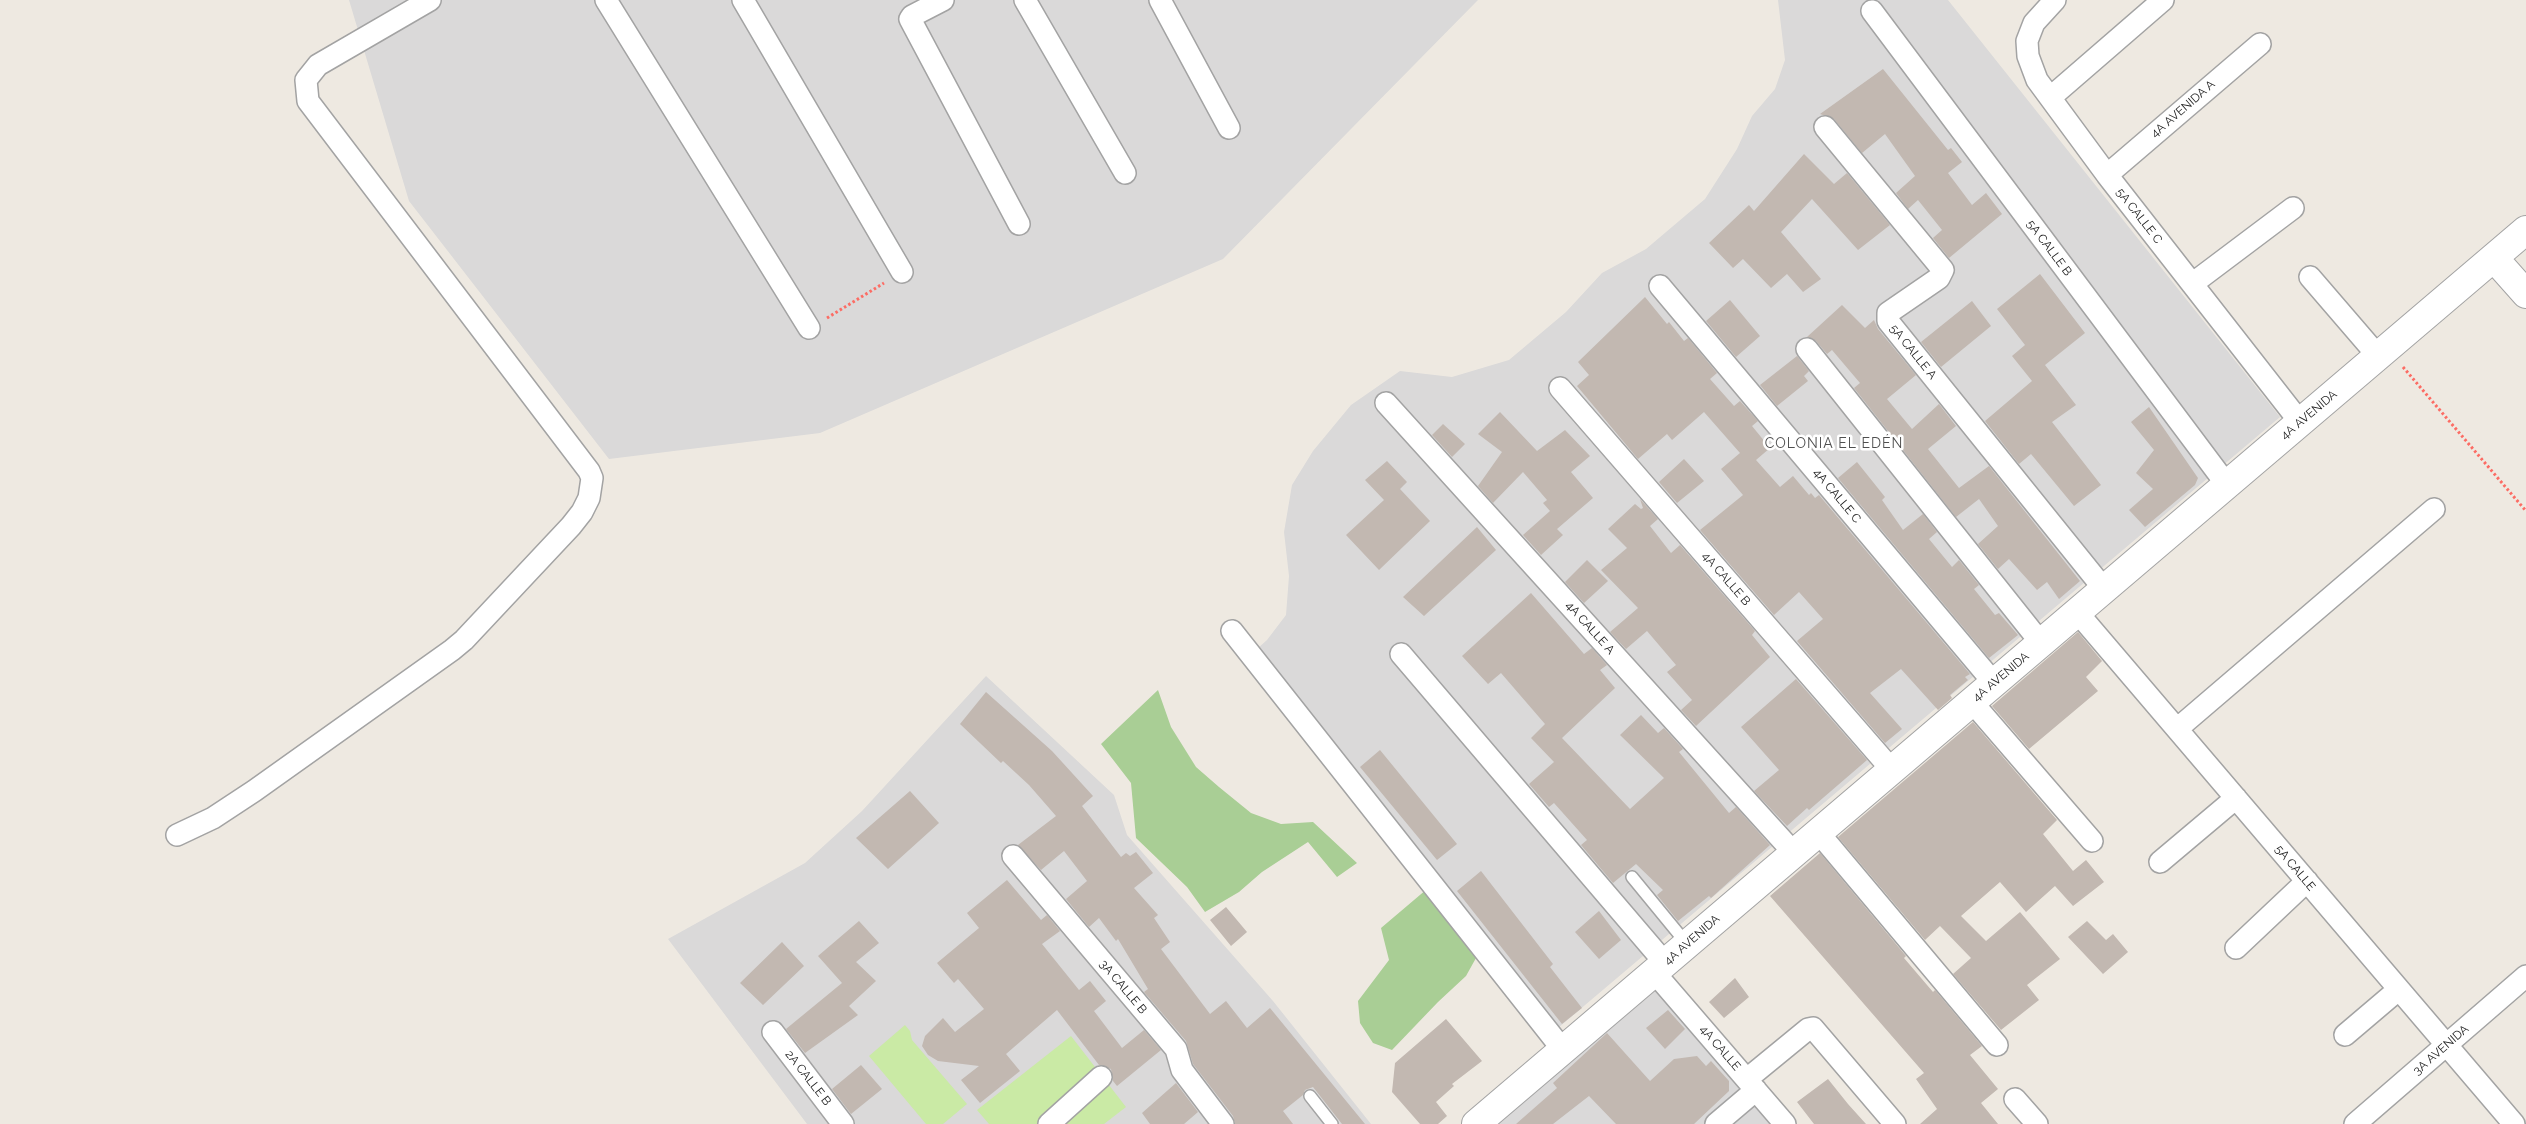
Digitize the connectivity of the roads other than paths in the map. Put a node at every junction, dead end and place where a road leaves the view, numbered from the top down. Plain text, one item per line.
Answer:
1 (430, 0) edge
2 (606, 0) edge
3 (743, 0) edge
4 (943, 0) edge
5 (1025, 0) edge
6 (1160, 0) edge
7 (2055, 0) edge
8 (2163, 0) edge
9 (1872, 11) dead end
10 (2260, 44) dead end
11 (2051, 97) junction
12 (1229, 128) dead end
13 (1825, 128) dead end
14 (1125, 173) dead end
15 (2107, 175) junction
16 (2293, 208) dead end
17 (1020, 224) dead end
18 (2526, 230) edge
19 (2494, 258) junction
20 (902, 272) road end
21 (2310, 277) dead end
22 (2192, 284) junction
23 (1660, 286) dead end
24 (2526, 294) edge
25 (809, 328) road end
26 (1807, 349) dead end
27 (2382, 352) junction
28 (1560, 388) dead end
29 (1386, 403) dead end
30 (2300, 422) junction
31 (2227, 485) junction
32 (2434, 509) dead end
33 (2104, 589) junction
34 (2077, 612) junction
35 (1232, 631) dead end
36 (2041, 643) junction
37 (1401, 654) dead end
38 (1994, 683) junction
39 (1972, 702) junction
40 (2177, 729) junction
41 (1892, 770) junction
42 (2236, 798) junction
43 (1818, 832) junction
44 (176, 835) dead end
45 (2092, 842) dead end
46 (1794, 853) junction
47 (1013, 856) dead end
48 (2160, 862) dead end
49 (1632, 877) dead end
50 (2307, 882) junction
51 (1687, 944) junction
52 (2236, 948) dead end
53 (1659, 968) junction
54 (2526, 976) edge
55 (2398, 990) junction
56 (773, 1032) dead end
57 (2345, 1035) dead end
58 (1997, 1045) dead end
59 (2446, 1046) junction
60 (1563, 1050) junction
61 (1101, 1077) dead end
62 (1751, 1084) junction
63 (1310, 1096) dead end
64 (2015, 1099) dead end
65 (843, 1124) edge
66 (1049, 1124) edge
67 (1223, 1124) edge
68 (1332, 1124) edge
69 (1476, 1124) edge
70 (1716, 1124) edge
71 (1785, 1124) edge
72 (1895, 1124) edge
73 (2037, 1124) edge
74 (2355, 1124) edge
75 (2514, 1124) edge

1 - 44 street
2 - 25 street
3 - 20 street
4 - 17 street
5 - 14 street
6 - 12 street
7 - 11 street, 5A CALLE C
8 - 11 street
9 - 31 street, 5A CALLE B
10 - 15 street, 4A AVENIDA A
11 - 15 street, 5A CALLE C
13 - 33 street, 5A CALLE A
15 - 22 street, 5A CALLE C
16 - 22 street
18 - 19 street, 4A AVENIDA
19 - 24 street
19 - 27 street, 4A AVENIDA
21 - 27 street
22 - 30 street, 5A CALLE C
23 - 38 street, 4A CALLE C
26 - 36 street
27 - 30 street, 4A AVENIDA
28 - 41 street, 4A CALLE B
29 - 46 street, 4A CALLE A
30 - 31 street, 4A AVENIDA
31 - 33 street, 4A AVENIDA
32 - 40 street
33 - 34 street, 4A AVENIDA
34 - 36 street, 4A AVENIDA
34 - 40 street, 5A CALLE
35 - 60 street
36 - 38 street, 4A AVENIDA
37 - 53 street, 4A CALLE
38 - 39 street, 4A AVENIDA
39 - 41 street, 4A AVENIDA
39 - 45 street
40 - 42 street, 5A CALLE
41 - 43 street, 4A AVENIDA
42 - 48 street
42 - 50 street, 5A CALLE
43 - 46 street, 4A AVENIDA
43 - 58 street
46 - 51 street, 4A AVENIDA
47 - 67 street, 3A CALLE B
49 - 51 lane
50 - 52 street
50 - 55 street, 5A CALLE
51 - 53 street, 4A AVENIDA
53 - 60 street, 4A AVENIDA
53 - 62 street, 4A CALLE
54 - 59 street, 3A AVENIDA
55 - 57 street
55 - 59 street, 5A CALLE
56 - 65 street, 2A CALLE B
59 - 74 street, 3A AVENIDA
59 - 75 street, 5A CALLE
60 - 69 street, 4A AVENIDA
61 - 66 street
62 - 70 street
62 - 71 street, 4A CALLE
62 - 72 street
63 - 68 lane
64 - 73 street

